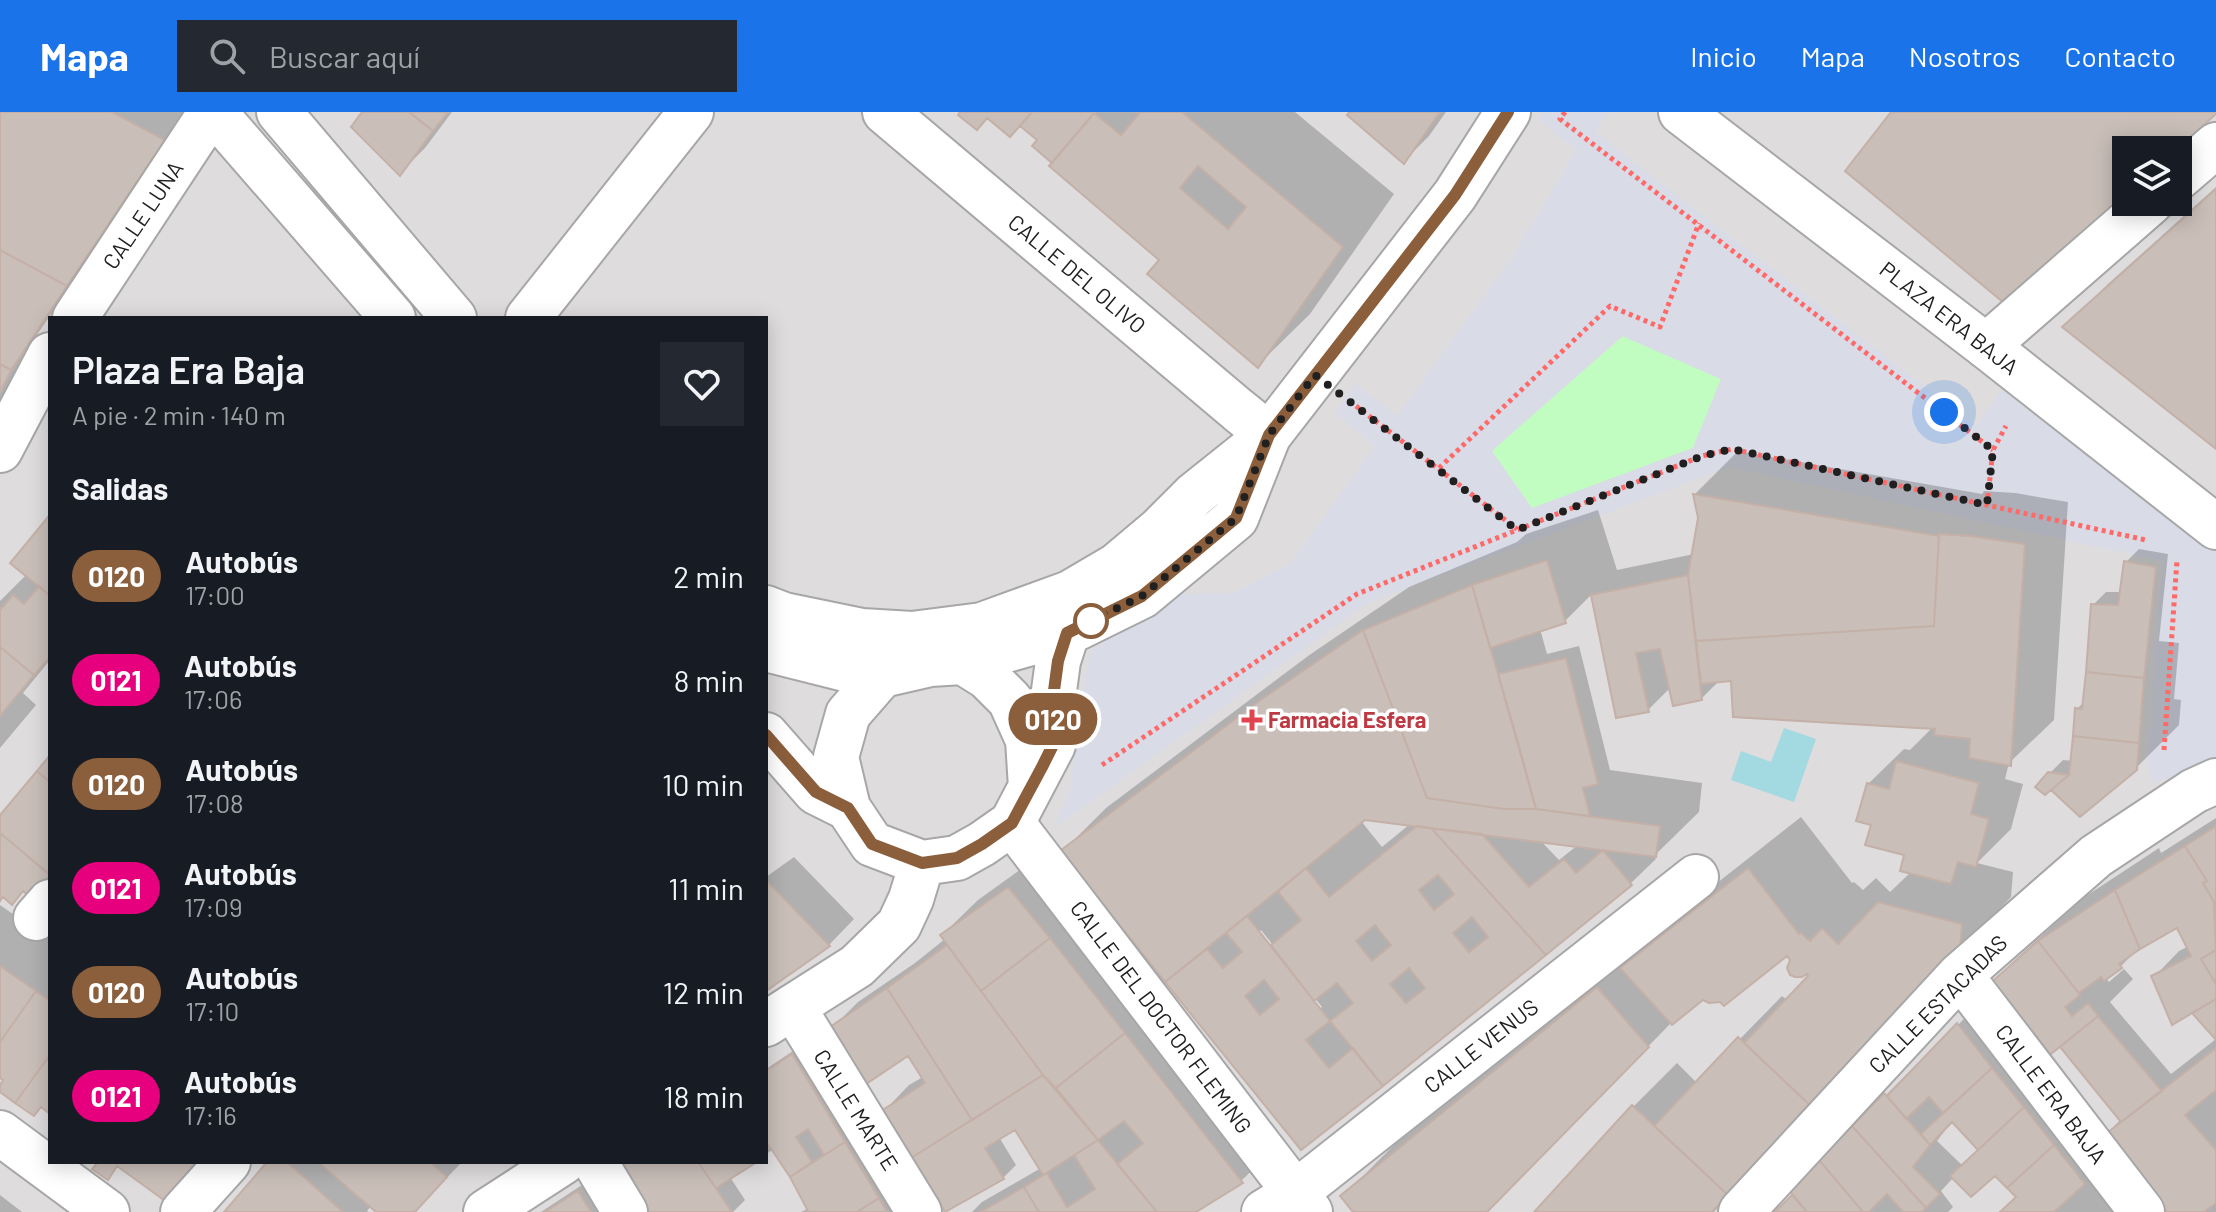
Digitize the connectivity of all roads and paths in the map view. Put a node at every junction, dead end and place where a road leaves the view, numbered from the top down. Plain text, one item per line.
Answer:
1 (213, 112) edge
2 (691, 112) edge
3 (885, 112) edge
4 (1508, 112) edge
5 (1565, 112) edge
6 (1681, 112) edge
7 (283, 114) edge
8 (2216, 145) edge
9 (2192, 166) edge
10 (2135, 216) edge
11 (1699, 223) junction
12 (76, 316) edge
13 (391, 316) edge
14 (452, 316) edge
15 (530, 316) edge
16 (1986, 346) junction
17 (48, 359) edge
18 (1315, 375) junction
19 (2007, 425) dead end
20 (1269, 435) junction
21 (0, 450) edge
22 (1993, 450) junction
23 (1439, 468) junction
24 (1987, 505) junction
25 (2216, 527) edge
26 (1517, 530) junction
27 (2149, 541) dead end
28 (2178, 547) dead end
29 (768, 609) edge
30 (1067, 633) junction
31 (937, 642) junction
32 (768, 650) edge
33 (882, 675) junction
34 (768, 737) edge
35 (2191, 778) edge
36 (1022, 806) junction
37 (848, 808) junction
38 (922, 863) junction
39 (1696, 877) dead end
40 (1960, 975) junction
41 (779, 1016) edge
42 (0, 1133) edge
43 (226, 1164) edge
44 (560, 1164) edge
45 (596, 1164) edge
46 (1290, 1206) edge
47 (107, 1212) edge
48 (183, 1212) edge
49 (486, 1212) edge
50 (625, 1212) edge
51 (919, 1212) edge
52 (1741, 1212) edge
53 (2142, 1212) edge

1 - 12 street, CALLE LUNA
1 - 13 street
2 - 15 street
3 - 20 street, CALLE DEL OLIVO
4 - 18 street
5 - 11 path
6 - 16 street, PLAZA ERA BAJA
7 - 14 street
8 - 9 street
10 - 16 street
11 - 22 path
11 - 23 path
16 - 25 street, PLAZA ERA BAJA
17 - 21 street
18 - 20 street
18 - 23 path
19 - 22 path
20 - 30 street
20 - 31 street
22 - 24 path
23 - 26 path
24 - 26 path
24 - 27 path
26 - 36 path
28 - 35 path
29 - 31 street
30 - 31 street
30 - 36 street
31 - 33 street
31 - 33 street
31 - 36 street
32 - 33 street
33 - 37 street
34 - 37 street
35 - 40 street, CALLE ESTACADAS
36 - 38 street
36 - 46 street, CALLE DEL DOCTOR FLEMING
37 - 38 street
38 - 41 street
39 - 46 street, CALLE VENUS
40 - 52 street, CALLE ESTACADAS
40 - 53 street, CALLE ERA BAJA
41 - 51 street, CALLE MARTE
42 - 47 street
43 - 48 street
44 - 49 street
45 - 50 street

